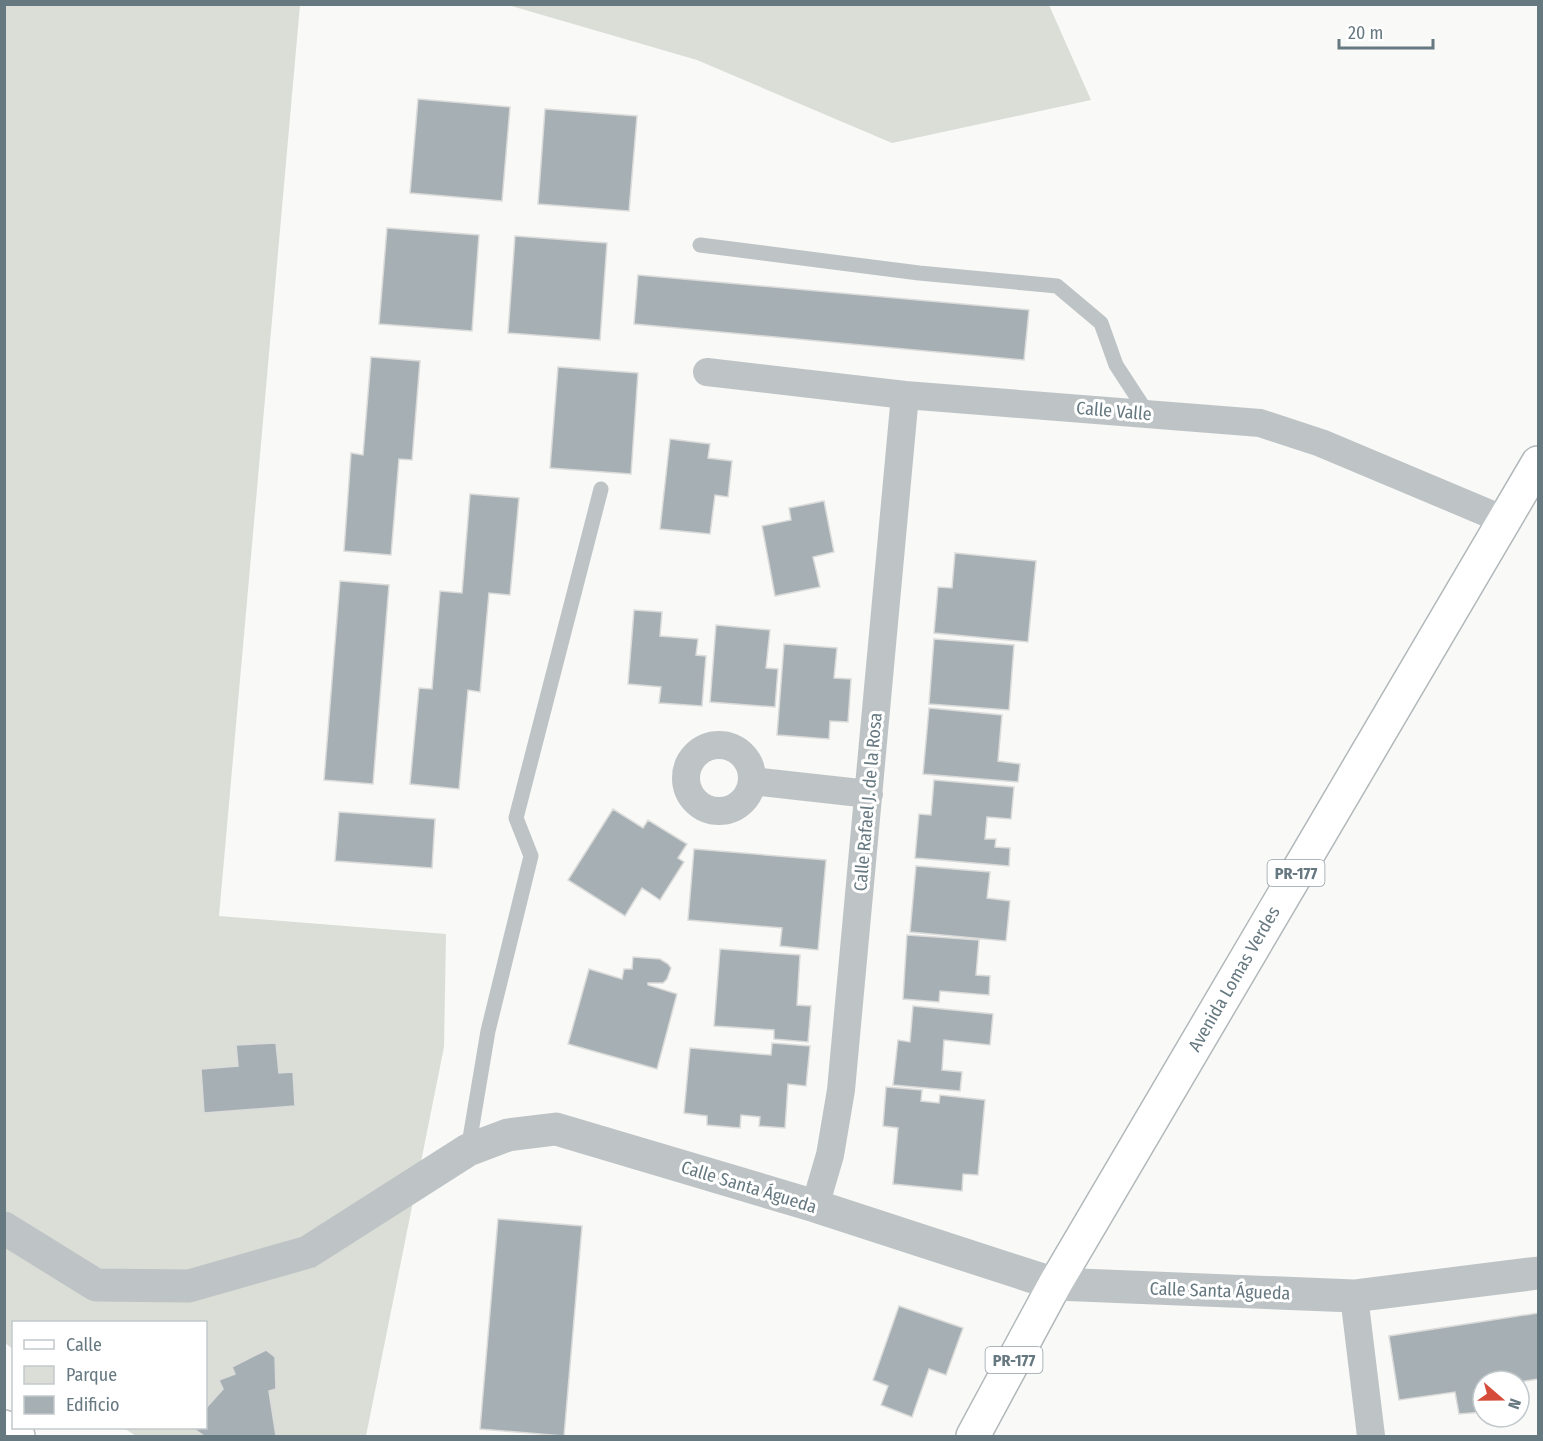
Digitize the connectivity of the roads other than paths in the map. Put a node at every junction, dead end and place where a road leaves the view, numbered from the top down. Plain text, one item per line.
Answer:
1 (700, 245) dead end
2 (706, 372) dead end
3 (905, 395) junction
4 (1148, 414) junction
5 (1539, 463) edge
6 (601, 489) dead end
7 (1504, 520) junction
8 (752, 781) dead end
9 (869, 794) junction
10 (468, 1150) junction
11 (815, 1206) junction
12 (4, 1228) edge
13 (1539, 1273) edge
14 (1054, 1284) junction
15 (1354, 1296) junction
16 (4, 1427) edge
17 (18, 1437) edge
18 (973, 1437) edge
19 (1371, 1437) edge

1 - 4 lane
2 - 3 street, Calle Valle
3 - 4 street, Calle Valle
3 - 9 street, Calle Rafael J. de la Rosa
4 - 7 street, Calle Valle
5 - 7 main road, Avenida Lomas Verdes / PR-177
6 - 10 lane
7 - 14 main road, Avenida Lomas Verdes / PR-177
8 - 9 street
9 - 11 street, Calle Rafael J. de la Rosa
10 - 11 street, Calle Santa Águeda
10 - 12 street, Calle Santa Águeda
11 - 14 street, Calle Santa Águeda
13 - 15 street, Calle Santa Águeda
14 - 15 street, Calle Santa Águeda
14 - 18 main road, Avenida Lomas Verdes / PR-177
15 - 19 street
16 - 17 main road

